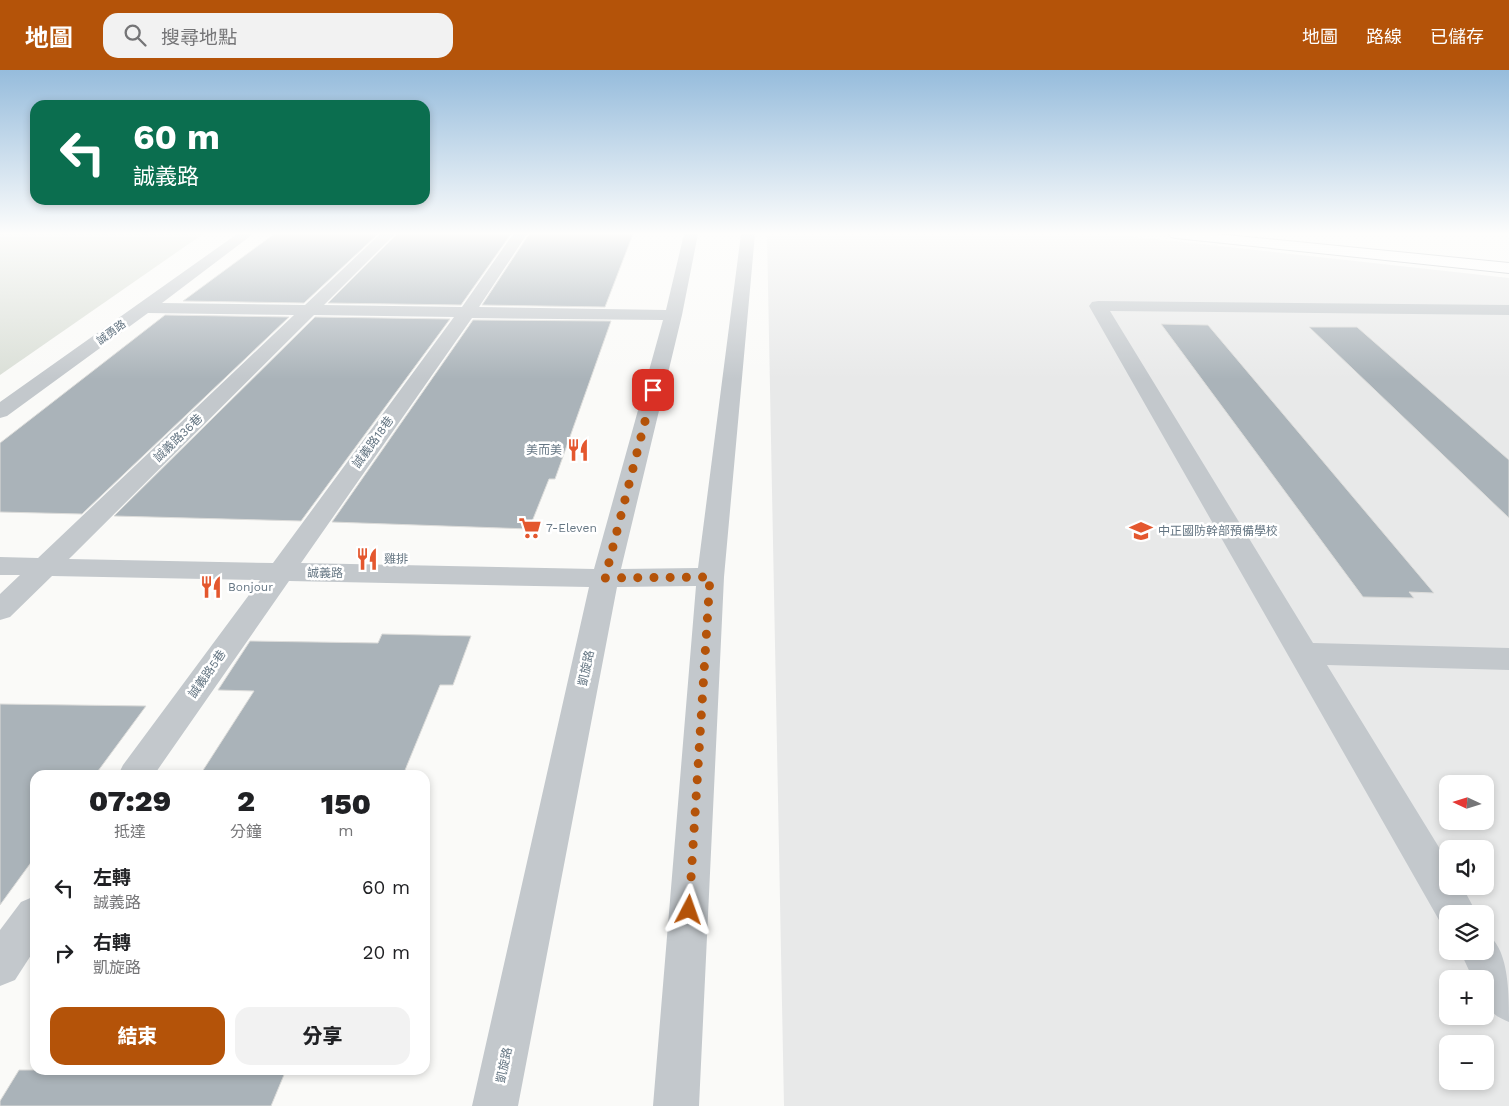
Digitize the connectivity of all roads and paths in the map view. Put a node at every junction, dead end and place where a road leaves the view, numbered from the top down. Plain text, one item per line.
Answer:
1 (180, 282) edge
2 (339, 282) edge
3 (487, 282) edge
4 (680, 282) edge
5 (743, 282) edge
6 (145, 308) junction
7 (311, 310) junction
8 (1509, 310) edge
9 (466, 312) junction
10 (672, 314) junction
11 (0, 412) edge
12 (0, 566) edge
13 (44, 567) junction
14 (279, 572) junction
15 (710, 577) junction
16 (605, 578) junction
17 (0, 610) edge
18 (1304, 654) junction
19 (1509, 659) edge
20 (139, 770) edge
21 (1452, 905) edge
22 (30, 922) edge
23 (1485, 960) edge
24 (0, 964) edge
25 (1509, 1001) edge
26 (495, 1106) edge
27 (676, 1106) edge

1 - 6 street, 誠勇路
2 - 7 street, 誠義路36巷
3 - 9 street, 誠義路18巷
4 - 10 street, 凱旋路
5 - 15 street
6 - 7 street
6 - 11 street, 誠勇路
7 - 9 street
7 - 13 street, 誠義路36巷
8 - 18 street
9 - 10 street
9 - 14 street, 誠義路18巷
10 - 16 street, 凱旋路
12 - 13 street, 誠義路
13 - 14 street, 誠義路
13 - 17 street, 誠義路36巷
14 - 16 street, 誠義路
14 - 20 street, 誠義路5巷
15 - 16 street, 誠義路
15 - 27 street
16 - 26 street, 凱旋路
18 - 19 street
18 - 21 street
22 - 24 street
23 - 25 street

